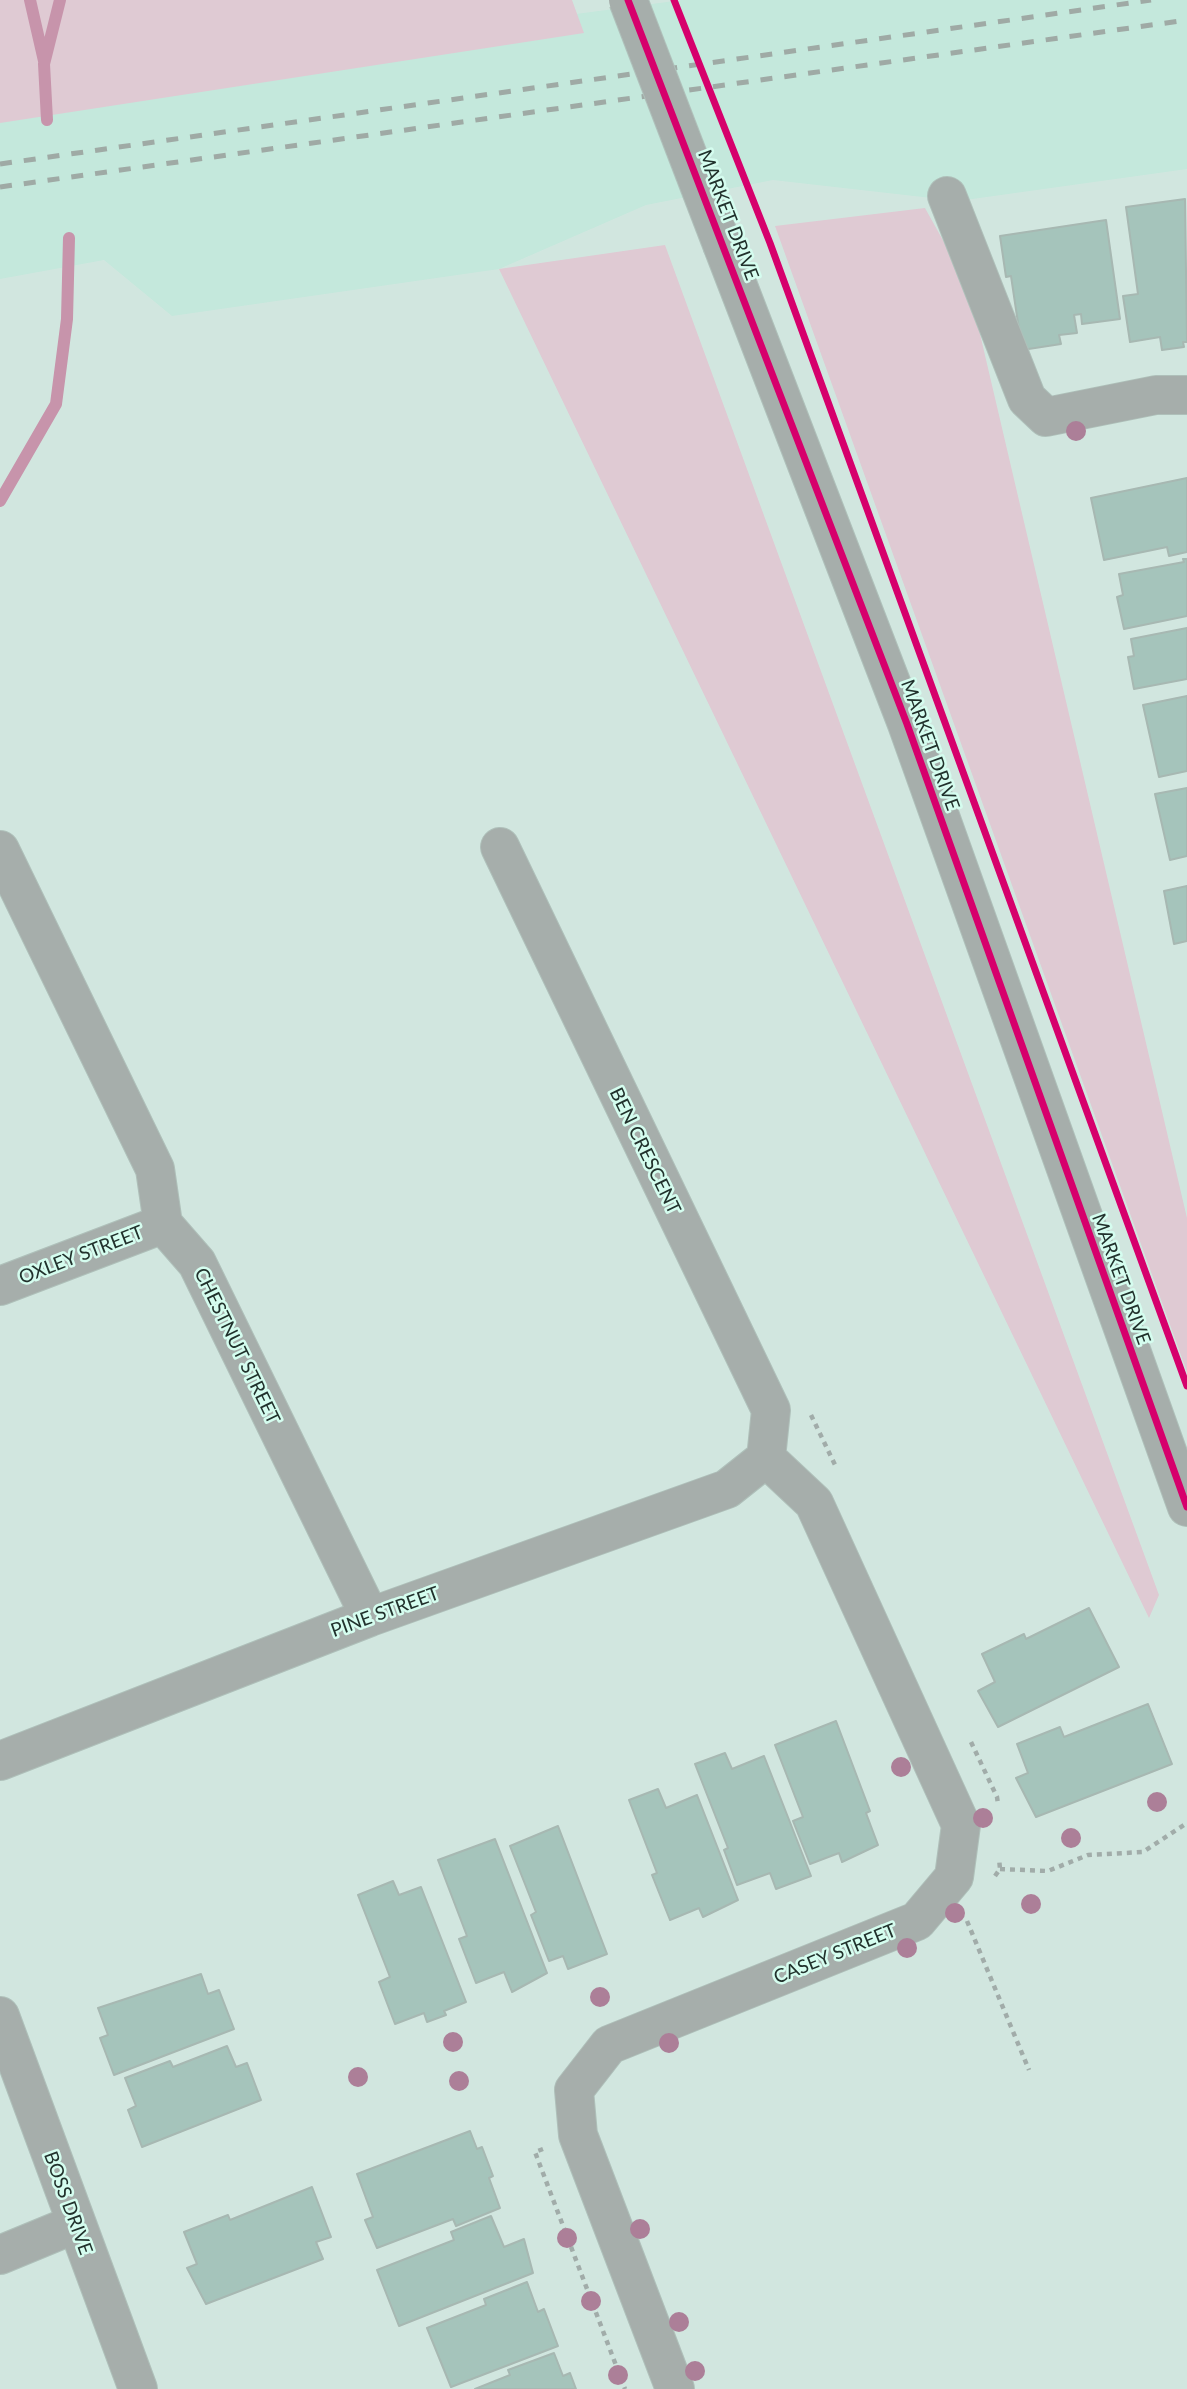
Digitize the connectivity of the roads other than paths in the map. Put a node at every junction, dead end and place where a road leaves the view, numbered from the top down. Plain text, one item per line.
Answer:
1 (628, 0) edge
2 (947, 196) dead end
3 (1187, 395) edge
4 (500, 847) dead end
5 (0, 850) edge
6 (163, 1224) junction
7 (0, 1286) edge
8 (766, 1458) junction
9 (1187, 1507) edge
10 (370, 1617) junction
11 (0, 1761) edge
12 (0, 2016) edge
13 (75, 2224) junction
14 (0, 2255) edge
15 (138, 2389) edge
16 (675, 2389) edge

1 - 9 street, MARKET DRIVE, bridge
2 - 3 street
4 - 8 street, BEN CRESCENT
5 - 6 street
6 - 7 street, OXLEY STREET
6 - 10 street, CHESTNUT STREET
8 - 10 street, PINE STREET
8 - 16 street, CASEY STREET
10 - 11 street, PINE STREET
12 - 13 street, BOSS DRIVE
13 - 14 street
13 - 15 street, BOSS DRIVE

